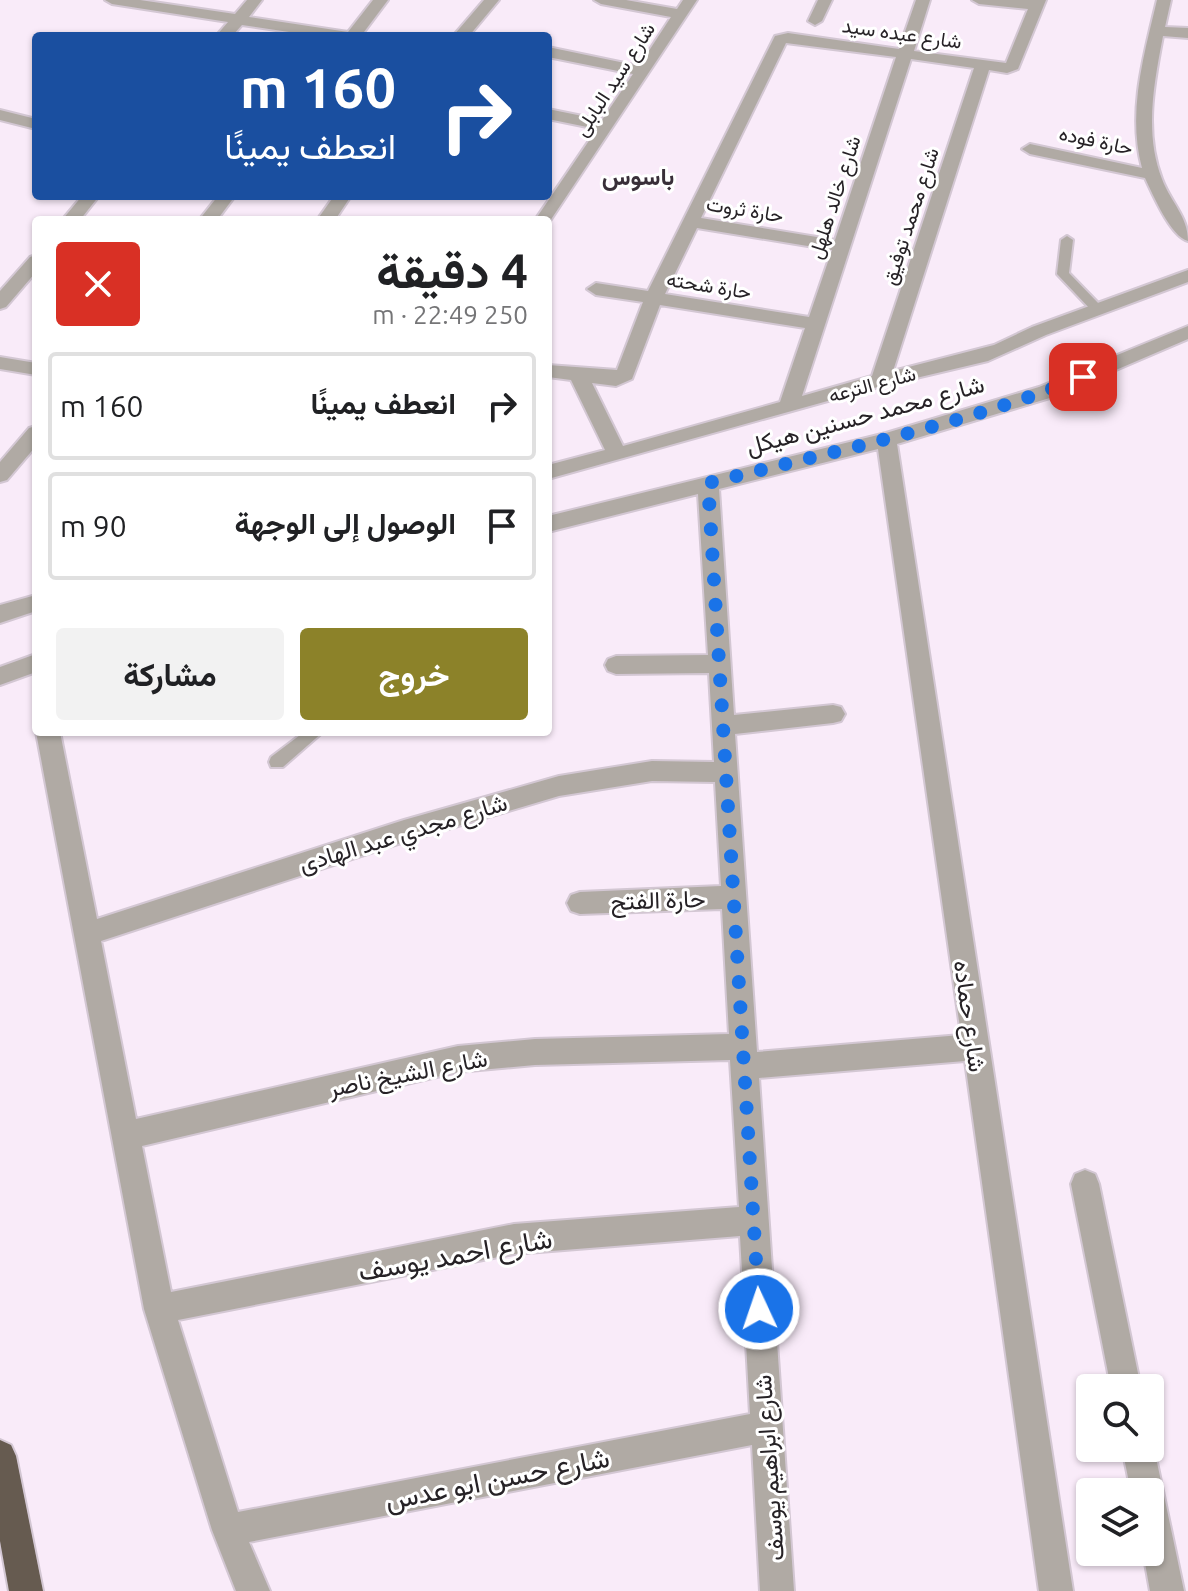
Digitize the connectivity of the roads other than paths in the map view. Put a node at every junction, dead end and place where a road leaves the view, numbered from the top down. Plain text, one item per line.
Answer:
1 (112, 0) edge
2 (255, 0) edge
3 (381, 0) edge
4 (492, 0) edge
5 (601, 0) edge
6 (825, 0) edge
7 (923, 0) edge
8 (979, 0) edge
9 (1164, 0) edge
10 (132, 1) edge
11 (1038, 3) edge
12 (685, 7) edge
13 (237, 20) junction
14 (815, 21) dead end
15 (1157, 31) junction
16 (227, 32) edge
17 (318, 32) edge
18 (356, 32) edge
19 (464, 32) edge
20 (1188, 33) edge
21 (552, 53) edge
22 (904, 54) junction
23 (983, 65) junction
24 (643, 71) junction
25 (0, 115) edge
26 (552, 115) edge
27 (32, 123) edge
28 (607, 126) junction
29 (1030, 149) dead end
30 (1152, 175) junction
31 (555, 193) edge
32 (88, 200) edge
33 (224, 200) edge
34 (74, 216) edge
35 (211, 216) edge
36 (546, 216) edge
37 (691, 222) junction
38 (1188, 236) edge
39 (1067, 240) dead end
40 (841, 246) junction
41 (32, 266) edge
42 (1188, 276) edge
43 (596, 289) dead end
44 (654, 298) junction
45 (0, 303) edge
46 (1097, 309) junction
47 (815, 324) junction
48 (1188, 332) edge
49 (0, 363) edge
50 (32, 368) edge
51 (552, 371) edge
52 (578, 374) junction
53 (880, 380) junction
54 (788, 408) junction
55 (32, 438) edge
56 (887, 440) junction
57 (617, 455) junction
58 (552, 471) edge
59 (0, 475) edge
60 (708, 483) junction
61 (552, 523) edge
62 (32, 604) edge
63 (0, 614) edge
64 (720, 664) junction
65 (616, 665) dead end
66 (32, 666) edge
67 (0, 676) edge
68 (833, 714) dead end
69 (725, 725) junction
70 (49, 736) edge
71 (310, 736) edge
72 (277, 762) dead end
73 (727, 772) junction
74 (735, 897) junction
75 (580, 903) dead end
76 (86, 934) junction
77 (975, 1047) junction
78 (745, 1057) junction
79 (124, 1136) junction
80 (1085, 1184) dead end
81 (754, 1220) junction
82 (159, 1309) junction
83 (1123, 1374) edge
84 (765, 1427) junction
85 (0, 1456) edge
86 (228, 1530) junction
87 (1162, 1566) edge
88 (1188, 1588) edge
89 (26, 1591) edge
90 (253, 1591) edge
91 (777, 1591) edge
92 (1056, 1591) edge
93 (1167, 1591) edge
94 (1181, 1591) edge

1 - 10 street
2 - 13 street
3 - 18 street
4 - 19 street
5 - 12 street
6 - 14 street
7 - 22 street, شارع خالد هلهل
8 - 11 street
9 - 15 street
10 - 13 street
11 - 23 street, شارع عبده سيد
12 - 24 street, شارع سيد البابلى
13 - 16 street
13 - 17 street
15 - 20 street
15 - 30 street
21 - 24 street
22 - 23 street, شارع عبده سيد
22 - 37 street, شارع عبده سيد
22 - 40 street, شارع خالد هلهل
23 - 53 street, شارع محمد توفيق
24 - 28 street, شارع سيد البابلى
25 - 27 street
26 - 28 street
28 - 31 street, شارع سيد البابلى
29 - 30 street, حارة فوده
30 - 38 street
31 - 36 street, شارع سيد البابلى
32 - 34 street
33 - 35 street
37 - 40 street, حارة ثروت
37 - 44 street
39 - 46 lane
40 - 47 street, شارع خالد هلهل
41 - 45 street
42 - 46 street, شارع الترعه
43 - 44 street, حارة شحته
44 - 47 street, حارة شحته
44 - 52 street
46 - 53 street, شارع الترعه
47 - 54 street, شارع خالد هلهل
48 - 56 street, شارع محمد حسنين هيكل
49 - 50 street
51 - 52 street
52 - 57 street
53 - 54 street, شارع الترعه
54 - 57 street, شارع الترعه
55 - 59 street
56 - 60 street, شارع محمد حسنين هيكل
56 - 77 street, شارع حماده
57 - 58 street, شارع الترعه
60 - 61 street, شارع محمد حسنين هيكل
60 - 64 street, شارع ابراهيم يوسف
62 - 63 street
64 - 65 street
64 - 69 street, شارع ابراهيم يوسف
66 - 67 street
68 - 69 street
69 - 73 street, شارع ابراهيم يوسف
70 - 76 street
71 - 72 lane
73 - 74 street, شارع ابراهيم يوسف
73 - 76 street, شارع مجدي عبد الهادى
74 - 75 street, حارة الفتح
74 - 78 street, شارع ابراهيم يوسف
76 - 79 street
77 - 78 street, شارع الشيخ ناصر
77 - 92 street, شارع حماده
78 - 79 street, شارع الشيخ ناصر
78 - 81 street, شارع ابراهيم يوسف
79 - 82 street
80 - 83 street
81 - 82 street, شارع احمد يوسف
81 - 84 street, شارع ابراهيم يوسف
82 - 86 street
84 - 86 street, شارع حسن ابو عدس
84 - 91 street, شارع ابراهيم يوسف
85 - 89 highway
86 - 90 street
87 - 93 street
88 - 94 street

